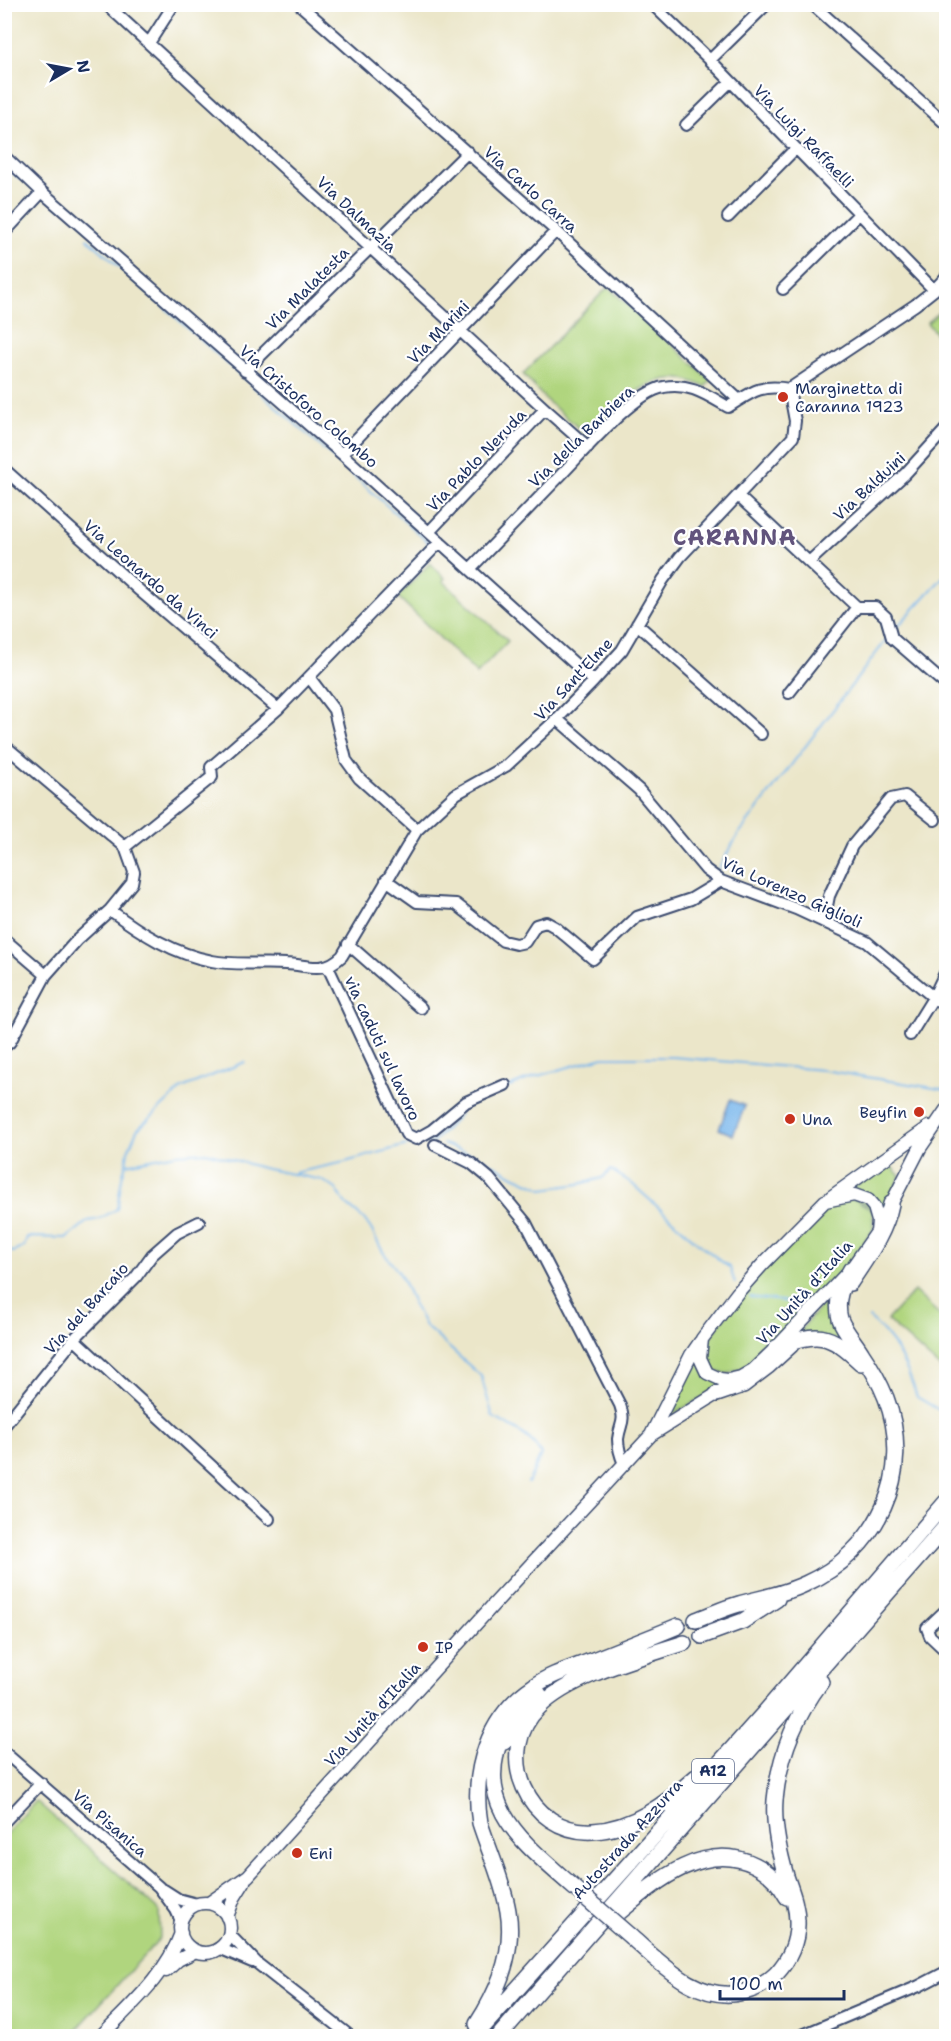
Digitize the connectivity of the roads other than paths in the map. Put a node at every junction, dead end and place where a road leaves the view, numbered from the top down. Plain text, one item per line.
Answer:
1 (106, 4) edge
2 (174, 4) edge
3 (299, 4) edge
4 (652, 4) edge
5 (767, 4) edge
6 (812, 4) edge
7 (149, 43) junction
8 (710, 60) junction
9 (730, 82) junction
10 (946, 124) edge
11 (686, 125) dead end
12 (795, 149) junction
13 (468, 152) junction
14 (4, 156) edge
15 (40, 194) junction
16 (859, 214) junction
17 (728, 217) dead end
18 (556, 231) junction
19 (4, 233) edge
20 (370, 246) junction
21 (946, 277) edge
22 (783, 289) dead end
23 (934, 290) junction
24 (460, 331) junction
25 (245, 371) junction
26 (789, 389) junction
27 (739, 400) junction
28 (545, 410) junction
29 (946, 429) edge
30 (588, 447) junction
31 (342, 454) junction
32 (4, 470) edge
33 (738, 496) junction
34 (429, 532) junction
35 (440, 542) junction
36 (809, 562) junction
37 (470, 569) junction
38 (857, 607) junction
39 (637, 624) junction
40 (309, 677) junction
41 (594, 681) junction
42 (946, 685) edge
43 (789, 693) dead end
44 (279, 709) junction
45 (557, 719) junction
46 (761, 734) dead end
47 (4, 745) edge
48 (935, 820) dead end
49 (417, 830) junction
50 (125, 847) junction
51 (387, 880) junction
52 (721, 881) junction
53 (110, 910) junction
54 (824, 921) junction
55 (4, 939) edge
56 (348, 945) junction
57 (331, 966) junction
58 (946, 972) edge
59 (46, 975) junction
60 (933, 998) junction
61 (421, 1008) dead end
62 (946, 1008) edge
63 (910, 1035) dead end
64 (4, 1047) edge
65 (505, 1085) dead end
66 (946, 1110) edge
67 (937, 1121) junction
68 (435, 1145) dead end
69 (825, 1202) junction
70 (891, 1204) junction
71 (199, 1222) dead end
72 (877, 1232) junction
73 (851, 1269) junction
74 (75, 1339) junction
75 (702, 1339) junction
76 (796, 1340) junction
77 (776, 1348) junction
78 (872, 1373) junction
79 (741, 1377) junction
80 (717, 1394) junction
81 (4, 1426) edge
82 (651, 1435) junction
83 (624, 1464) junction
84 (946, 1502) edge
85 (269, 1519) dead end
86 (946, 1526) edge
87 (791, 1590) junction
88 (946, 1610) edge
89 (871, 1613) junction
90 (696, 1620) dead end
91 (678, 1626) dead end
92 (702, 1636) dead end
93 (684, 1643) dead end
94 (946, 1652) edge
95 (569, 1676) junction
96 (766, 1711) junction
97 (4, 1752) edge
98 (40, 1783) junction
99 (4, 1822) edge
100 (248, 1876) junction
101 (159, 1887) junction
102 (203, 1904) junction
103 (227, 1917) junction
104 (181, 1927) junction
105 (229, 1934) junction
106 (632, 1935) junction
107 (219, 1948) junction
108 (574, 1950) junction
109 (196, 1951) junction
110 (258, 1964) junction
111 (946, 1972) edge
112 (153, 1981) junction
113 (101, 2037) edge
114 (350, 2037) edge
115 (469, 2037) edge
116 (475, 2037) edge
117 (499, 2037) edge
118 (800, 2037) edge

1 - 7 street, Via Dalmazia
2 - 7 street
3 - 13 street, Via Carlo Carra
4 - 8 street, Via Luigi Raffaelli
5 - 8 street
6 - 10 street
7 - 20 street, Via Dalmazia
8 - 9 street, Via Luigi Raffaelli
9 - 11 street
9 - 12 street, Via Luigi Raffaelli
12 - 16 street, Via Luigi Raffaelli
12 - 17 street
13 - 18 street, Via Carlo Carra
13 - 20 street, Via Malatesta
14 - 15 street, Via Cristoforo Colombo
15 - 19 street
15 - 25 street, Via Cristoforo Colombo
16 - 22 street
16 - 23 street, Via Luigi Raffaelli
18 - 24 street, Via Marini
18 - 27 street, Via Carlo Carra
20 - 24 street, Via Dalmazia
20 - 25 street, Via Malatesta
21 - 23 street
23 - 26 street
24 - 28 street, Via Dalmazia
24 - 31 street, Via Marini
25 - 31 street, Via Cristoforo Colombo
26 - 27 street, Via della Barbiera
26 - 33 street, Via Sant'Elme
27 - 30 street, Via della Barbiera
28 - 30 street, Via Dalmazia
28 - 34 street, Via Pablo Neruda
29 - 36 street, Via Balduini
30 - 37 street, Via della Barbiera
31 - 34 street, Via Cristoforo Colombo
32 - 44 street, Via Leonardo da Vinci
33 - 36 street
33 - 39 street, Via Sant'Elme
34 - 35 street, Via Cristoforo Colombo
35 - 37 street, Via Cristoforo Colombo
35 - 40 street
36 - 38 street
37 - 41 street, Via Cristoforo Colombo
38 - 42 street
38 - 43 street
39 - 41 street, Via Sant'Elme
39 - 46 street
40 - 44 street
40 - 49 street
41 - 45 street, Via Sant'Elme
44 - 50 street
45 - 49 street, Via Sant'Elme
45 - 52 street, Via Lorenzo Giglioli
47 - 50 street
48 - 54 street
49 - 51 street, Via Sant'Elme
50 - 53 street
51 - 52 street
51 - 56 street, Via Sant'Elme
52 - 54 street, Via Lorenzo Giglioli
53 - 57 street, via caduti sul lavoro
53 - 59 street
54 - 60 street, Via Lorenzo Giglioli
55 - 59 street
56 - 57 street, Via Sant'Elme
56 - 61 street
57 - 65 street, via caduti sul lavoro
58 - 60 street
59 - 64 street
60 - 62 street, Via Lorenzo Giglioli
60 - 63 street
66 - 67 main road
67 - 69 main road, Via Unità d'Italia
67 - 70 main road, Via Unità d'Italia
68 - 83 street
69 - 72 main road
69 - 75 main road, Via Unità d'Italia
70 - 72 main road, Via Unità d'Italia
70 - 78 highway
71 - 74 street, Via del Barcaio
72 - 73 main road, Via Unità d'Italia
73 - 77 main road, Via Unità d'Italia
73 - 78 highway
74 - 81 street, Via del Barcaio
74 - 85 street
75 - 79 main road
75 - 82 main road, Via Unità d'Italia
76 - 77 highway
76 - 78 highway
76 - 80 highway
77 - 79 main road, Via Unità d'Italia
78 - 87 highway
79 - 80 main road, Via Unità d'Italia
80 - 82 main road, Via Unità d'Italia
82 - 83 main road, Via Unità d'Italia
83 - 100 main road, Via Unità d'Italia
84 - 96 highway, Autostrada Azzurra / A12
86 - 89 highway, Autostrada Azzurra / A12
87 - 90 highway
87 - 92 highway
88 - 94 street
89 - 106 highway
89 - 108 highway, Autostrada Azzurra / A12
91 - 95 highway
93 - 95 highway
95 - 96 highway
95 - 106 highway, bridge
95 - 115 highway
96 - 116 highway, Autostrada Azzurra / A12
97 - 98 street, Via Pisanica
98 - 99 street
98 - 101 street, Via Pisanica
100 - 102 main road, Via Unità d'Italia
100 - 103 main road
101 - 102 street, Via Pisanica
101 - 104 street, Via Pisanica
102 - 103 main road
102 - 104 main road
103 - 105 main road
104 - 109 main road
104 - 112 main road
105 - 107 main road
105 - 110 street
106 - 108 highway
107 - 109 main road
107 - 110 street
108 - 117 highway, Autostrada Azzurra / A12
109 - 112 main road
110 - 114 street
111 - 118 street
112 - 113 main road

